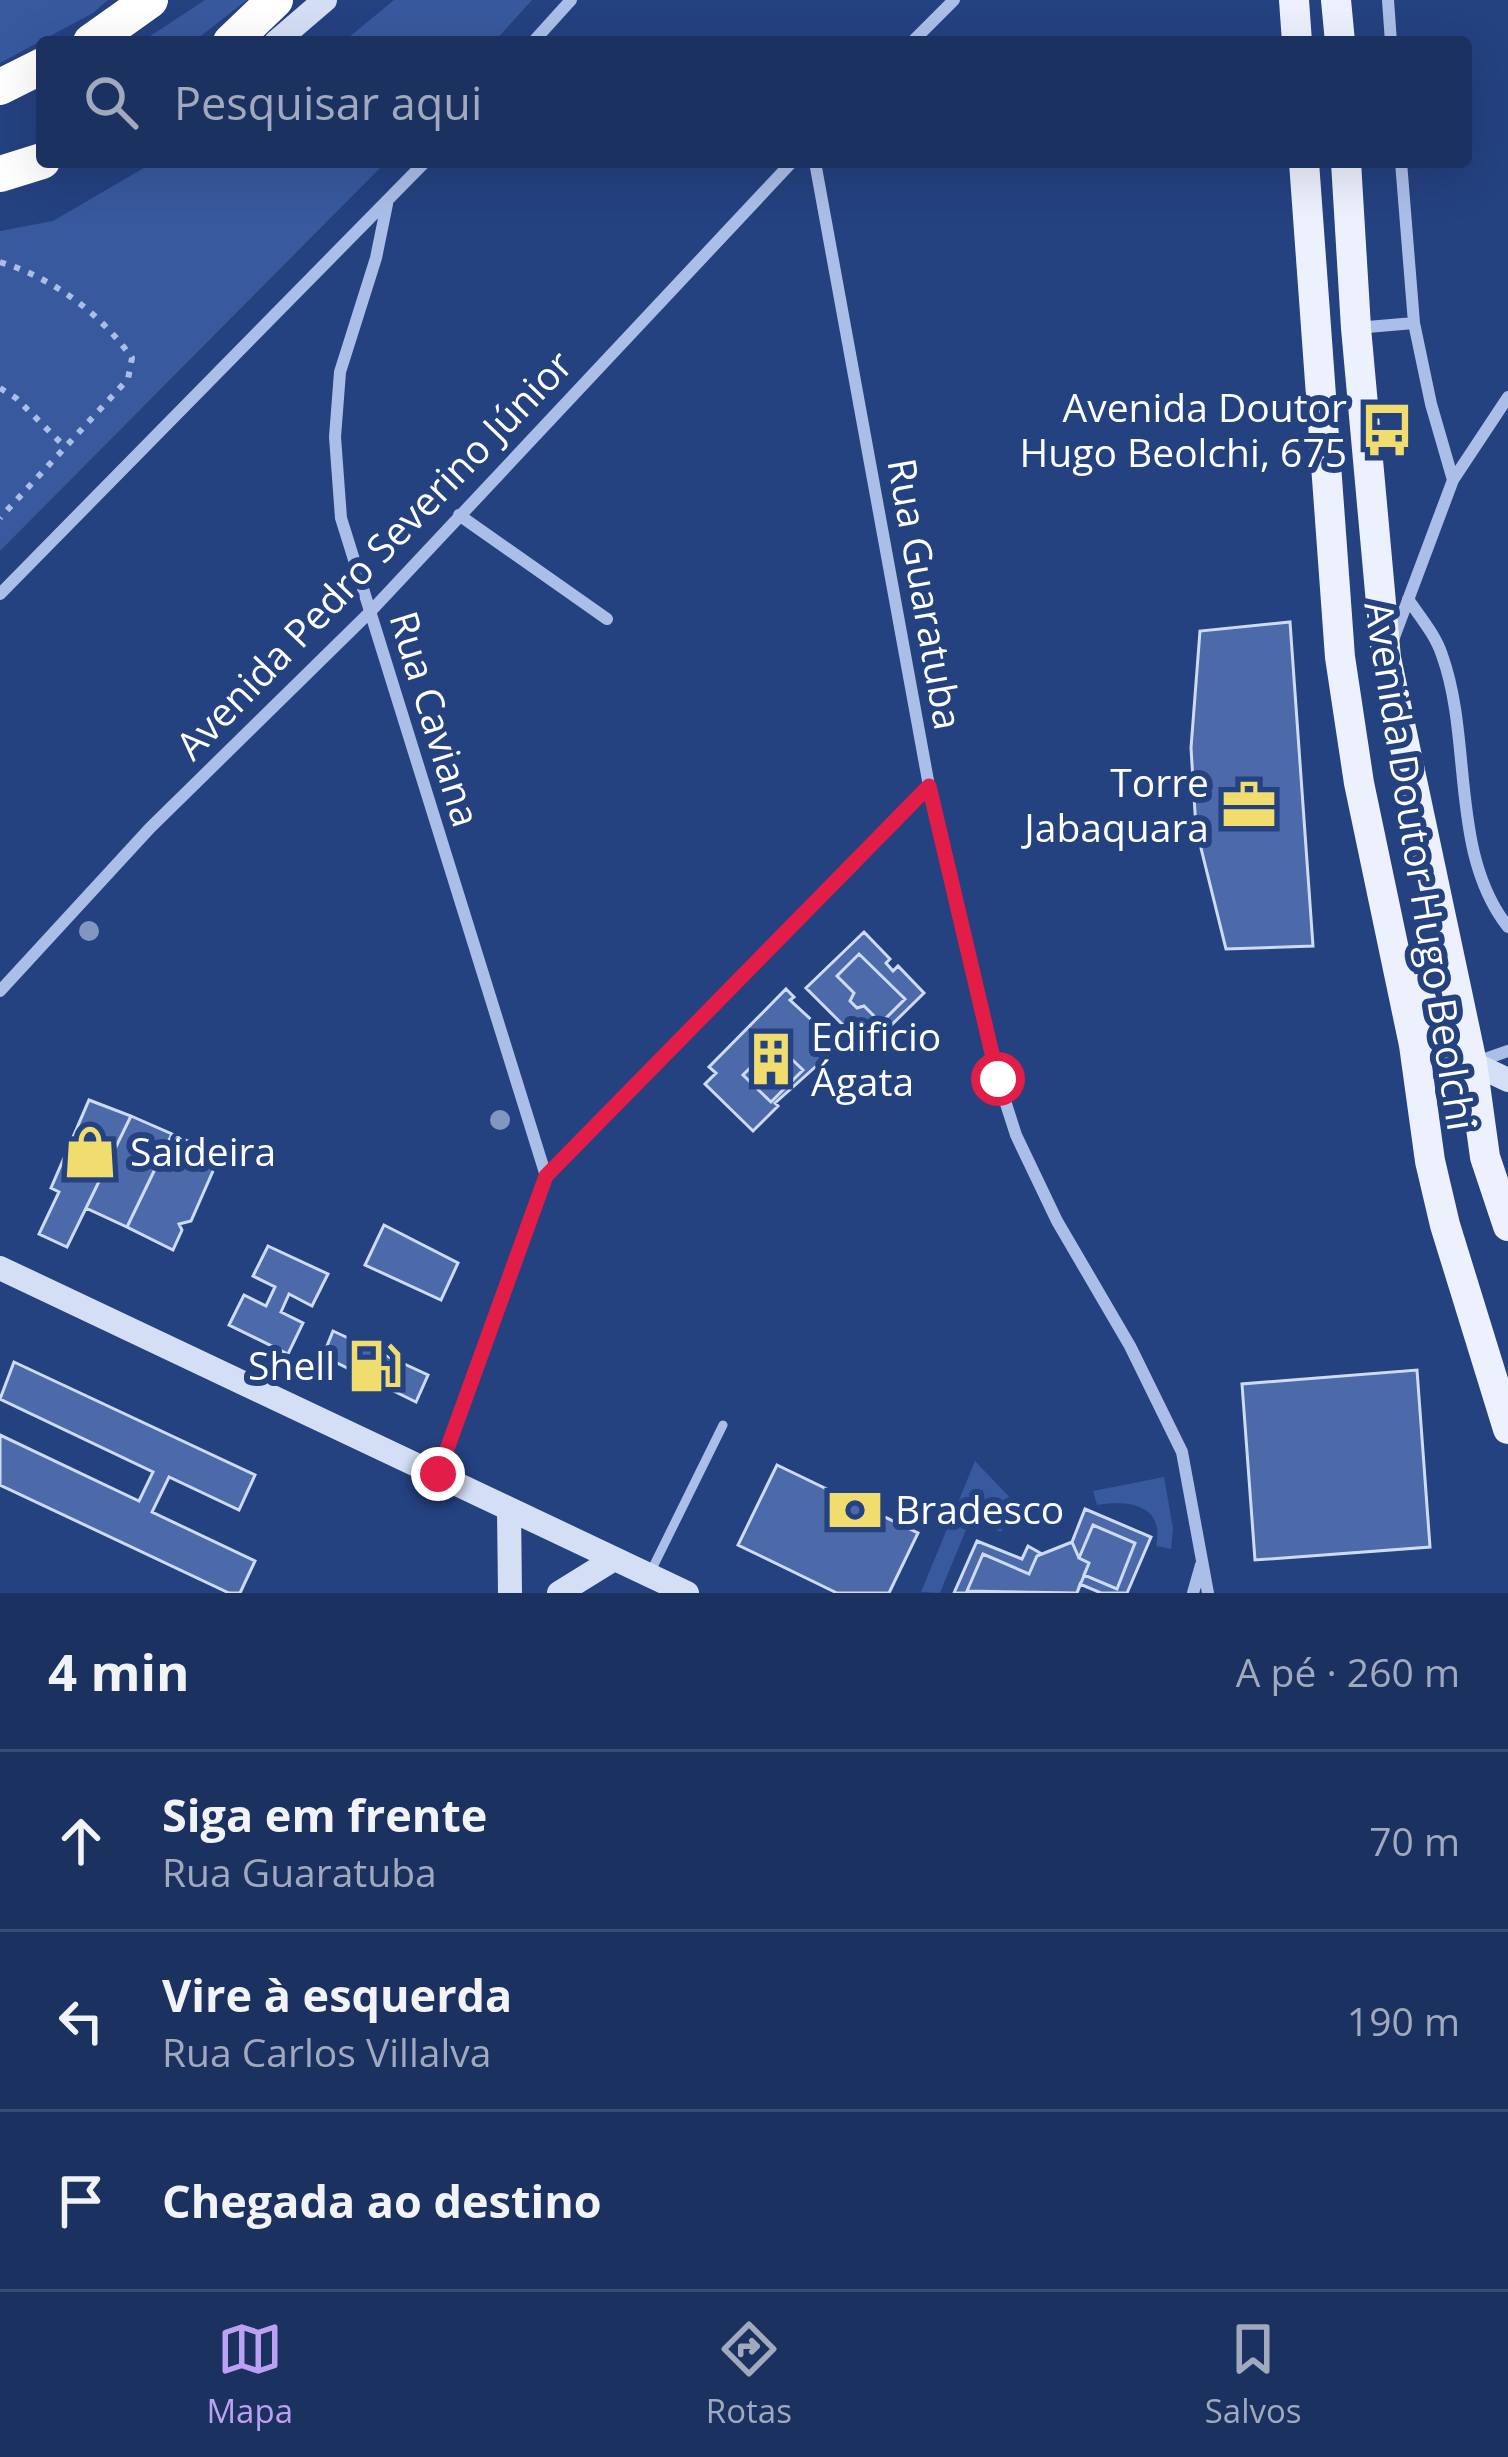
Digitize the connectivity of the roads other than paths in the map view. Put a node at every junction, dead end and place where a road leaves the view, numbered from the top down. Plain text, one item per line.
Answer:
1 (149, 0) edge
2 (275, 0) edge
3 (325, 0) edge
4 (571, 0) edge
5 (954, 0) edge
6 (1294, 0) edge
7 (1332, 0) edge
8 (1388, 0) edge
9 (99, 36) edge
10 (237, 36) edge
11 (283, 36) edge
12 (538, 36) edge
13 (918, 36) edge
14 (1297, 36) edge
15 (1335, 36) edge
16 (1391, 36) edge
17 (36, 69) edge
18 (0, 87) edge
19 (36, 163) edge
20 (419, 168) edge
21 (786, 168) edge
22 (816, 168) edge
23 (1304, 168) edge
24 (1346, 168) edge
25 (1401, 168) edge
26 (0, 174) edge
27 (387, 204) junction
28 (1414, 323) junction
29 (1356, 328) junction
30 (1508, 397) edge
31 (1453, 480) junction
32 (459, 515) junction
33 (0, 594) edge
34 (1408, 599) junction
35 (370, 611) junction
36 (607, 619) dead end
37 (1386, 658) junction
38 (929, 786) junction
39 (1380, 888) junction
40 (1508, 927) edge
41 (0, 991) edge
42 (1508, 1051) edge
43 (1472, 1064) junction
44 (1508, 1080) edge
45 (546, 1176) junction
46 (1508, 1226) edge
47 (1, 1270) edge
48 (723, 1425) dead end
49 (1508, 1429) edge
50 (438, 1474) junction
51 (509, 1509) junction
52 (614, 1558) junction
53 (1202, 1564) junction
54 (650, 1574) junction
55 (510, 1593) edge
56 (559, 1593) edge
57 (687, 1593) edge
58 (1192, 1593) edge
59 (1208, 1593) edge

1 - 9 highway
2 - 10 highway
3 - 11 main road
4 - 12 street
5 - 13 street
6 - 14 main road
7 - 15 main road
8 - 16 street
17 - 18 highway
19 - 26 highway
20 - 27 street
21 - 32 street, Avenida Pedro Severino Júnior
22 - 38 street, Rua Guaratuba
23 - 39 main road, Avenida Doutor Hugo Beolchi
24 - 29 main road, Avenida Doutor Hugo Beolchi
25 - 28 street
27 - 33 street
27 - 35 street, Rua Caviana
28 - 29 street
28 - 31 street
29 - 37 main road, Avenida Doutor Hugo Beolchi
30 - 31 street
31 - 34 street
32 - 35 street, Avenida Pedro Severino Júnior
32 - 36 street
34 - 37 street
34 - 40 street, Avenida Doutor Hugo Beolchi
35 - 41 street, Avenida Pedro Severino Júnior
35 - 45 street, Rua Caviana
37 - 43 main road, Avenida Doutor Hugo Beolchi
38 - 45 street
38 - 53 street, Rua Guaratuba
39 - 43 main road
39 - 49 main road, Avenida Doutor Hugo Beolchi
42 - 43 street
43 - 44 main road
43 - 46 main road, Avenida Doutor Hugo Beolchi
45 - 50 street
47 - 50 main road
48 - 54 lane
50 - 51 main road
51 - 52 main road
51 - 55 main road
52 - 54 main road
52 - 56 main road
53 - 58 street, Rua Guaratuba
53 - 59 street, Rua Guaratuba
54 - 57 main road

